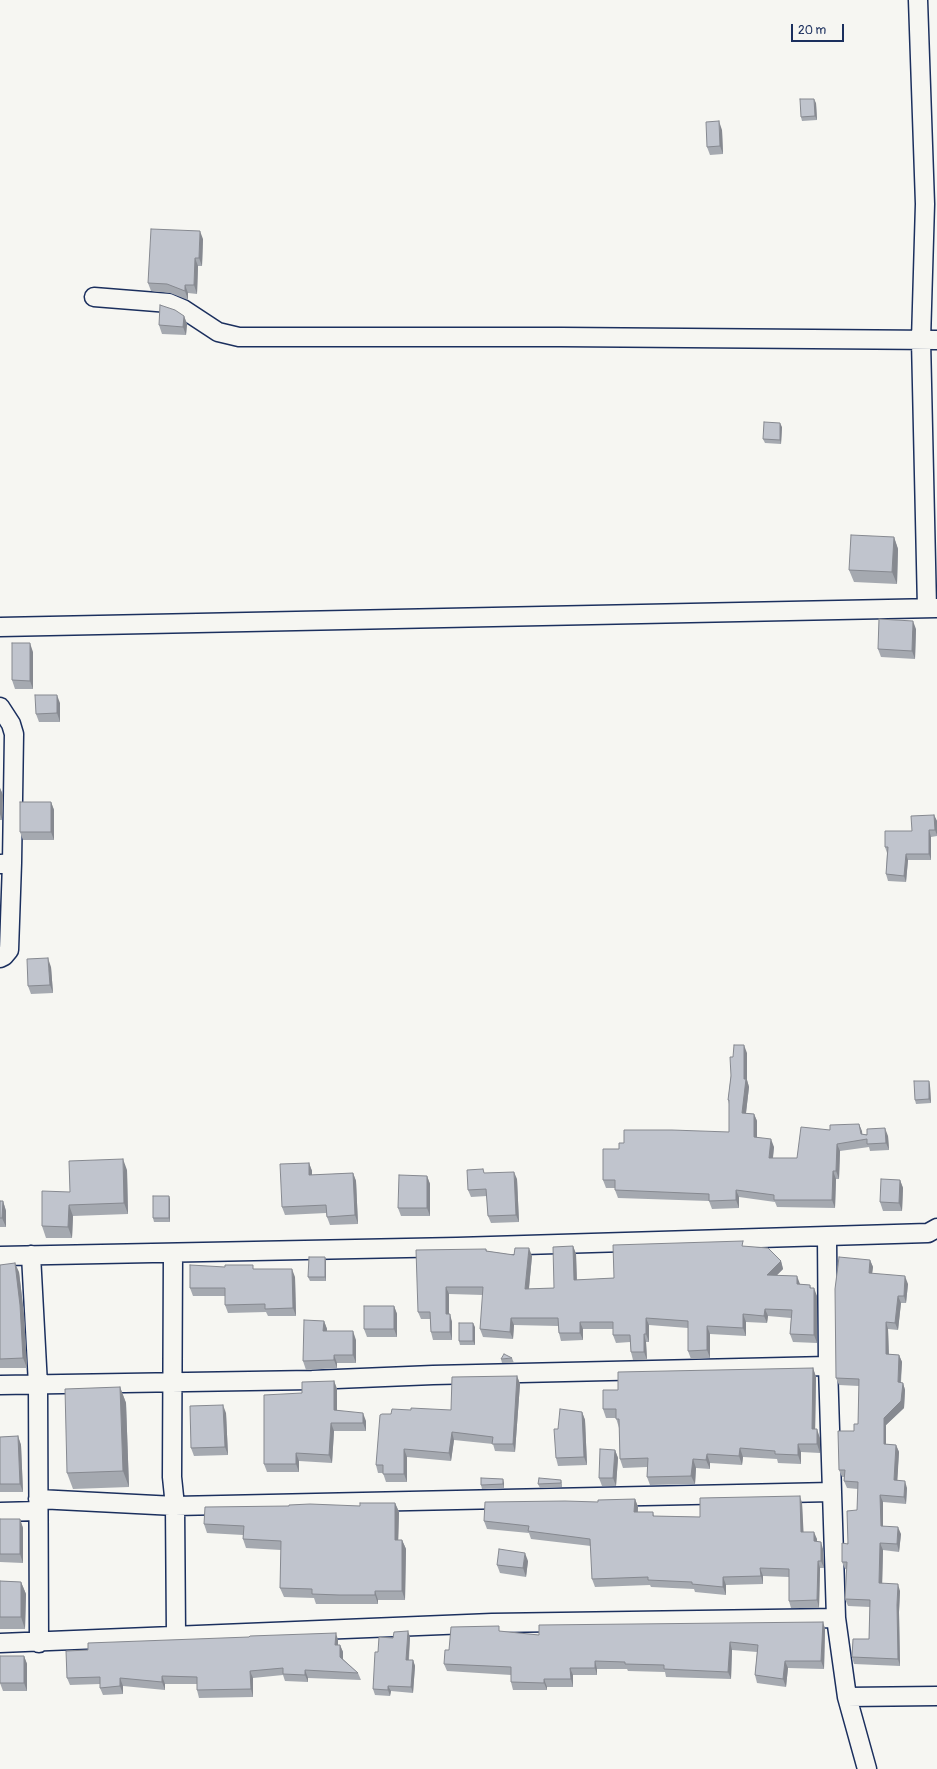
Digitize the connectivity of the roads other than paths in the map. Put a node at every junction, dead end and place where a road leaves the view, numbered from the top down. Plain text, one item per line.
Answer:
1 (918, 0) edge
2 (929, 71) edge
3 (931, 203) edge
4 (94, 297) dead end
5 (929, 340) edge
6 (930, 478) edge
7 (932, 608) edge
8 (0, 627) edge
9 (0, 707) edge
10 (6, 786) edge
11 (6, 863) edge
12 (0, 958) edge
13 (937, 1228) edge
14 (827, 1236) junction
15 (173, 1253) junction
16 (31, 1255) junction
17 (0, 1256) edge
18 (828, 1366) junction
19 (173, 1382) junction
20 (0, 1385) edge
21 (38, 1385) junction
22 (832, 1492) junction
23 (38, 1505) junction
24 (175, 1506) junction
25 (0, 1512) edge
26 (836, 1618) junction
27 (176, 1635) junction
28 (0, 1643) edge
29 (39, 1643) junction
30 (937, 1696) edge
31 (847, 1697) junction
32 (867, 1769) edge

1 - 2 street
2 - 3 street
3 - 5 street
4 - 5 street
5 - 6 street
6 - 7 street
7 - 8 street
9 - 10 street
10 - 11 street
11 - 12 street
13 - 14 street
14 - 15 street
14 - 18 street
15 - 16 street
15 - 19 street
16 - 17 street
16 - 21 street
18 - 19 street
18 - 22 street
19 - 21 street
19 - 24 street
20 - 21 street
21 - 23 street
22 - 24 street
22 - 26 street
23 - 24 street
23 - 25 street
23 - 29 street
24 - 27 street
26 - 27 street
26 - 31 street
27 - 29 street
28 - 29 street
30 - 31 street
31 - 32 street

